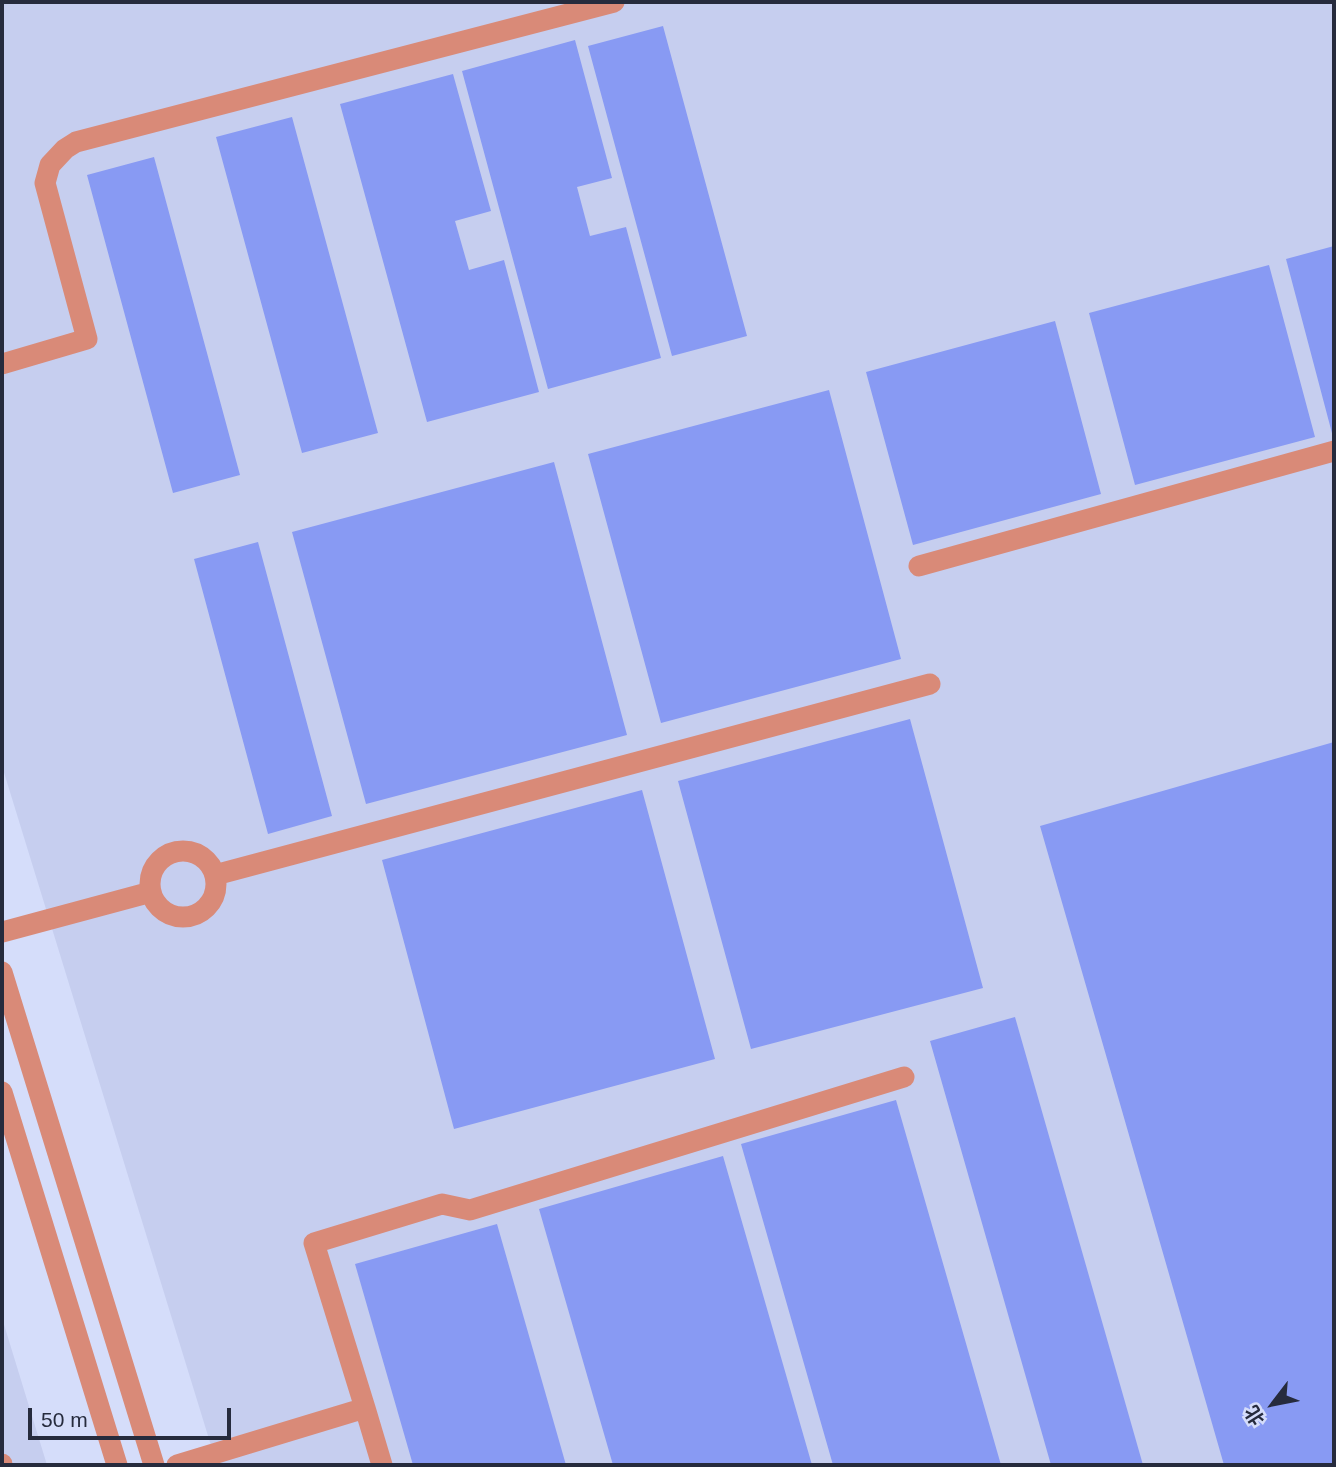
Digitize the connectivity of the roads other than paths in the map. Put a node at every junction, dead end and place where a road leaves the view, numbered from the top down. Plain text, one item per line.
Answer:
1 (614, 2) edge
2 (2, 363) edge
3 (1334, 451) edge
4 (919, 566) dead end
5 (930, 684) dead end
6 (215, 874) junction
7 (151, 892) junction
8 (2, 932) edge
9 (2, 972) edge
10 (905, 1077) dead end
11 (2, 1092) edge
12 (365, 1408) junction
13 (117, 1465) edge
14 (154, 1465) edge
15 (177, 1465) edge
16 (382, 1465) edge

1 - 2 street
3 - 4 street
5 - 6 street
6 - 7 street
6 - 7 street
7 - 8 street
9 - 14 street
10 - 12 street
11 - 13 street
12 - 15 street
12 - 16 street

